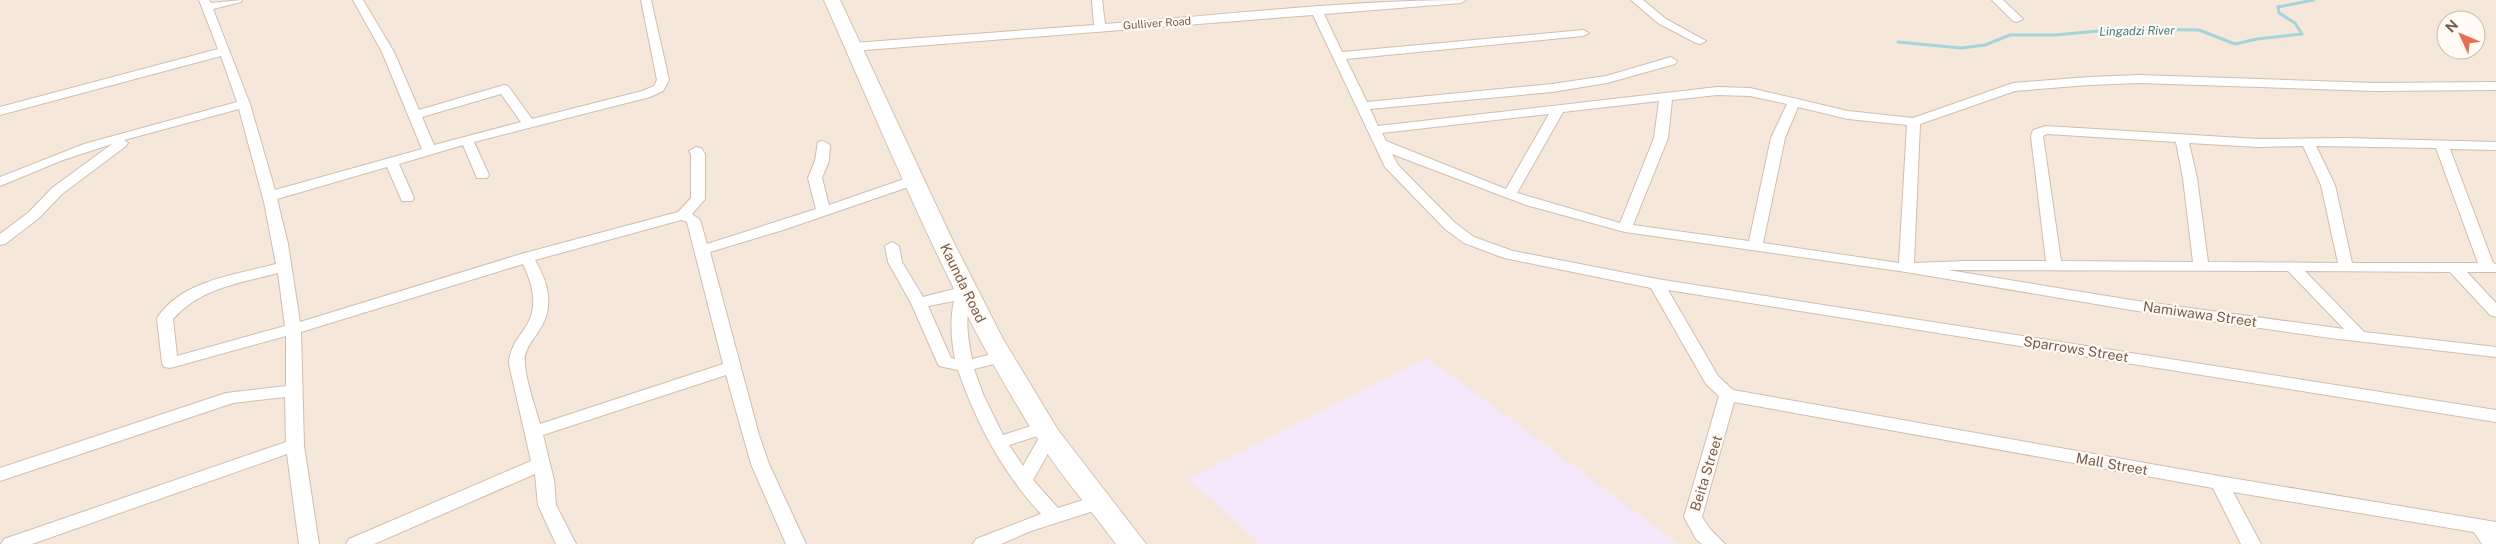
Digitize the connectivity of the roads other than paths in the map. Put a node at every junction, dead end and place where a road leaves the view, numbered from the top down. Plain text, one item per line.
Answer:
1 (237, 0) edge
2 (646, 0) edge
3 (832, 0) edge
4 (1097, 0) edge
5 (1461, 0) edge
6 (1636, 0) edge
7 (1997, 0) edge
8 (363, 1) edge
9 (205, 4) edge
10 (1316, 10) junction
11 (2017, 19) dead end
12 (1100, 27) junction
13 (1584, 33) dead end
14 (1700, 41) dead end
15 (853, 47) junction
16 (225, 51) junction
17 (1339, 56) junction
18 (1670, 61) dead end
19 (2496, 86) edge
20 (1666, 96) junction
21 (1794, 103) junction
22 (244, 104) junction
23 (1364, 106) junction
24 (1559, 108) junction
25 (0, 111) edge
26 (414, 115) junction
27 (1914, 122) junction
28 (529, 124) junction
29 (142, 132) junction
30 (1377, 137) junction
31 (2182, 139) junction
32 (467, 140) junction
33 (2308, 144) junction
34 (823, 145) dead end
35 (2442, 146) junction
36 (2496, 146) edge
37 (430, 151) junction
38 (696, 151) dead end
39 (392, 162) junction
40 (482, 175) dead end
41 (915, 180) junction
42 (0, 182) edge
43 (1510, 194) junction
44 (271, 196) junction
45 (407, 198) dead end
46 (822, 210) junction
47 (683, 215) junction
48 (1624, 228) junction
49 (0, 241) edge
50 (892, 246) dead end
51 (1755, 247) junction
52 (702, 250) junction
53 (526, 257) junction
54 (283, 267) junction
55 (2054, 267) junction
56 (2201, 267) junction
57 (2292, 267) junction
58 (2346, 267) junction
59 (1906, 268) junction
60 (2492, 268) edge
61 (2456, 270) junction
62 (1657, 284) junction
63 (966, 291) junction
64 (919, 303) junction
65 (2496, 312) edge
66 (293, 329) junction
67 (2359, 336) junction
68 (2496, 352) edge
69 (1001, 357) junction
70 (966, 366) junction
71 (732, 367) junction
72 (294, 391) junction
73 (1728, 395) junction
74 (2496, 416) edge
75 (533, 431) junction
76 (1046, 432) junction
77 (1000, 442) junction
78 (295, 445) junction
79 (541, 464) junction
80 (0, 474) edge
81 (1023, 482) junction
82 (2220, 483) junction
83 (1099, 502) junction
84 (1054, 516) junction
85 (2488, 528) edge
86 (11, 544) edge
87 (309, 544) edge
88 (356, 544) edge
89 (566, 544) edge
90 (796, 544) edge
91 (983, 544) edge
92 (1132, 544) edge
93 (1715, 544) edge
94 (2251, 544) edge
95 (2492, 544) edge

1 - 9 street
2 - 28 street
3 - 15 main road, Kaunda Road
4 - 12 street
5 - 10 street, Gulliver Road
6 - 14 street
7 - 11 street
8 - 26 street
9 - 16 street
10 - 12 street, Gulliver Road
10 - 17 street, Sparrows Street
12 - 15 street, Gulliver Road
13 - 17 street
15 - 41 main road, Kaunda Road
16 - 22 street
16 - 25 street
17 - 23 street, Sparrows Street
18 - 23 street
19 - 27 street
20 - 21 street
20 - 24 street
20 - 48 street
21 - 27 street
21 - 51 street
22 - 29 street
22 - 44 street
23 - 30 street, Sparrows Street
24 - 30 street
24 - 43 street
26 - 28 street
26 - 37 street
27 - 59 street
28 - 32 street
29 - 42 street
29 - 49 street
30 - 43 street
30 - 62 street, Sparrows Street
31 - 33 street
31 - 55 street
31 - 56 street
32 - 37 street
32 - 40 street
33 - 35 street
33 - 58 street
34 - 46 street
35 - 36 street
35 - 60 street
37 - 39 street
38 - 47 street
39 - 44 street
39 - 45 street
41 - 46 street
41 - 63 main road, Kaunda Road
43 - 48 street
44 - 54 street
46 - 52 street
47 - 52 street
47 - 53 street
48 - 51 street
50 - 64 street
51 - 59 street
52 - 71 street
53 - 66 street
53 - 75 street
54 - 66 street
54 - 66 street
55 - 56 street
55 - 59 street
56 - 57 street
57 - 58 street
57 - 67 street
58 - 61 street
59 - 67 street, Namiwawa Street
60 - 61 street
61 - 65 street
62 - 73 street
62 - 74 street, Sparrows Street
63 - 64 street
63 - 69 main road, Kaunda Road
63 - 70 street
64 - 70 street
66 - 72 street
67 - 68 street, Namiwawa Street
69 - 70 street
69 - 76 main road, Kaunda Road
70 - 77 street
71 - 75 street
71 - 90 street
72 - 78 street
72 - 80 street
73 - 82 street, Mall Street
73 - 93 street, Beita Street
75 - 79 street
76 - 77 street
76 - 81 street
76 - 83 main road, Kaunda Road
77 - 81 street
78 - 86 street
78 - 87 street
79 - 88 street
79 - 89 street
81 - 84 street
82 - 85 street, Mall Street
82 - 94 street
83 - 84 street
83 - 92 main road, Kaunda Road
84 - 91 street
85 - 95 street

